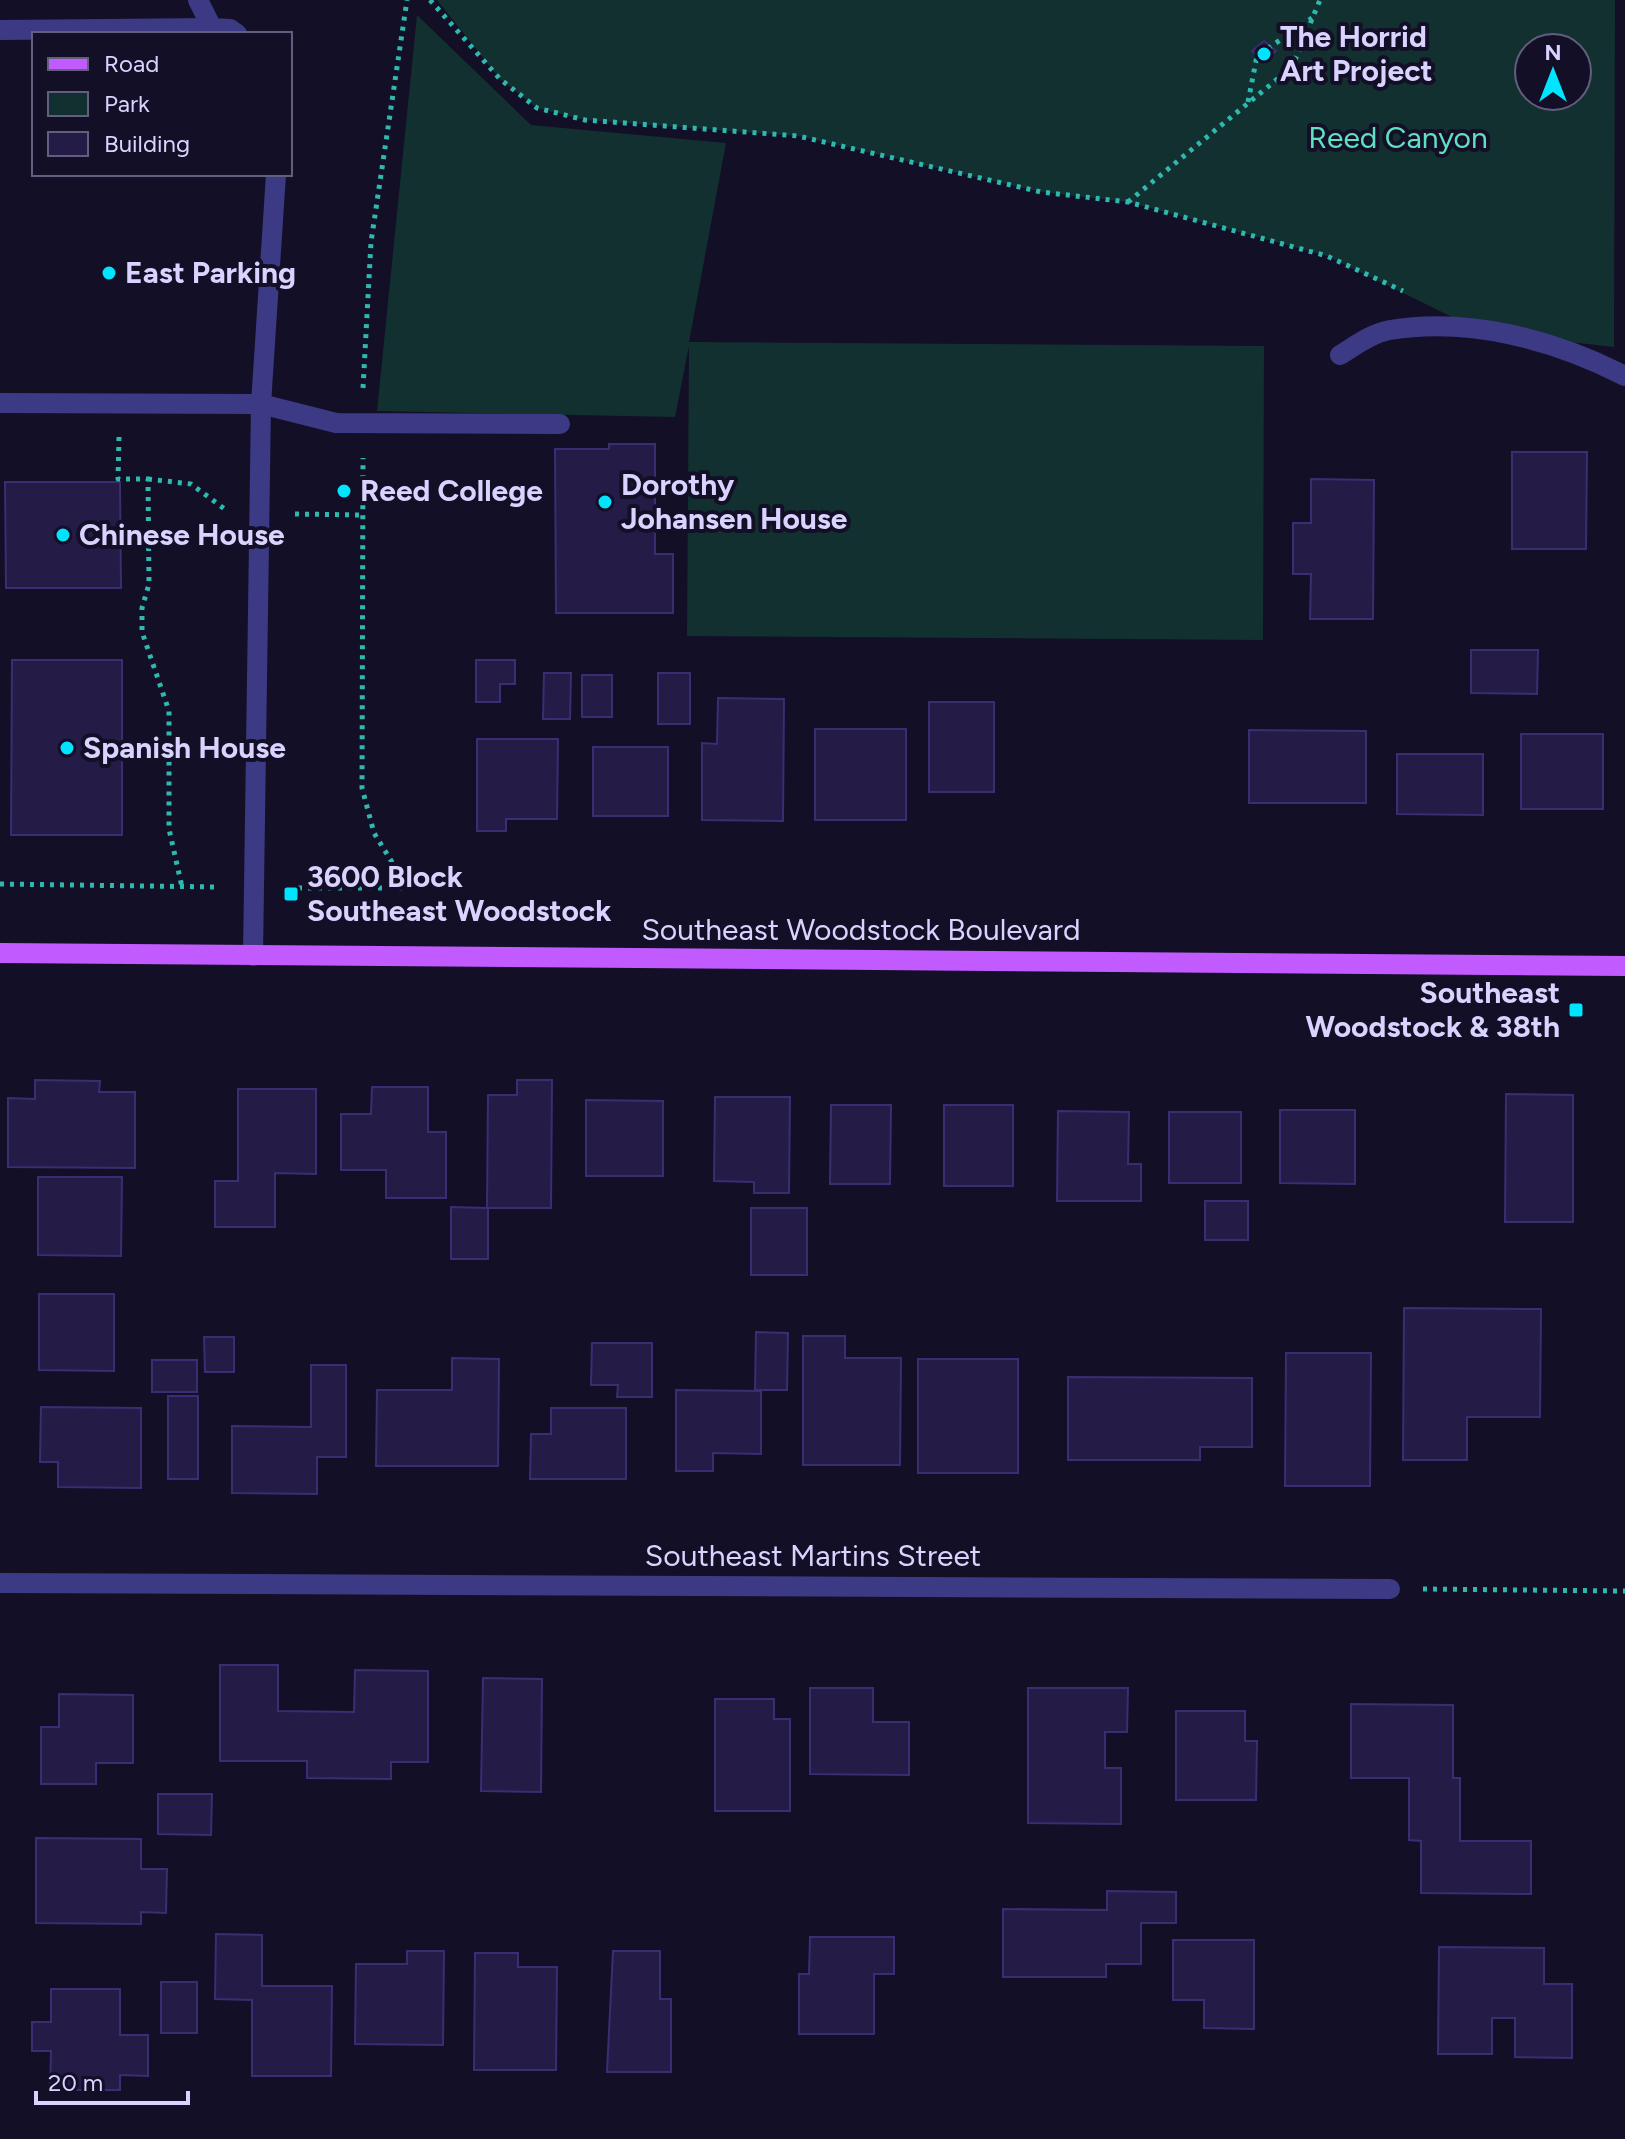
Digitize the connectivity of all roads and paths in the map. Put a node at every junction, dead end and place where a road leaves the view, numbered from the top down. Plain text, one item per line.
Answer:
1 (198, 0) edge
2 (407, 0) edge
3 (430, 0) edge
4 (1320, 0) edge
5 (1313, 18) junction
6 (212, 28) junction
7 (0, 30) edge
8 (234, 32) edge
9 (1248, 103) junction
10 (276, 176) edge
11 (1128, 202) junction
12 (1406, 292) dead end
13 (1340, 355) dead end
14 (1625, 376) edge
15 (0, 403) edge
16 (119, 403) junction
17 (261, 404) junction
18 (363, 423) junction
19 (560, 424) dead end
20 (0, 884) edge
21 (182, 887) junction
22 (254, 888) junction
23 (0, 953) edge
24 (253, 956) junction
25 (1625, 966) edge
26 (0, 1583) edge
27 (1390, 1589) joint
28 (1625, 1591) edge

1 - 6 street
2 - 18 path
3 - 11 path
4 - 5 path
5 - 9 path
5 - 9 path
6 - 7 street
6 - 8 street
9 - 11 path
10 - 17 street
11 - 12 path
13 - 14 street
15 - 16 street
16 - 17 street
16 - 21 path
17 - 18 street
17 - 22 street
18 - 19 street
18 - 22 path
20 - 21 path
21 - 22 path
22 - 24 street
23 - 24 main road, Southeast Woodstock Boulevard
24 - 25 main road, Southeast Woodstock Boulevard
26 - 27 street, Southeast Martins Street
27 - 28 path

